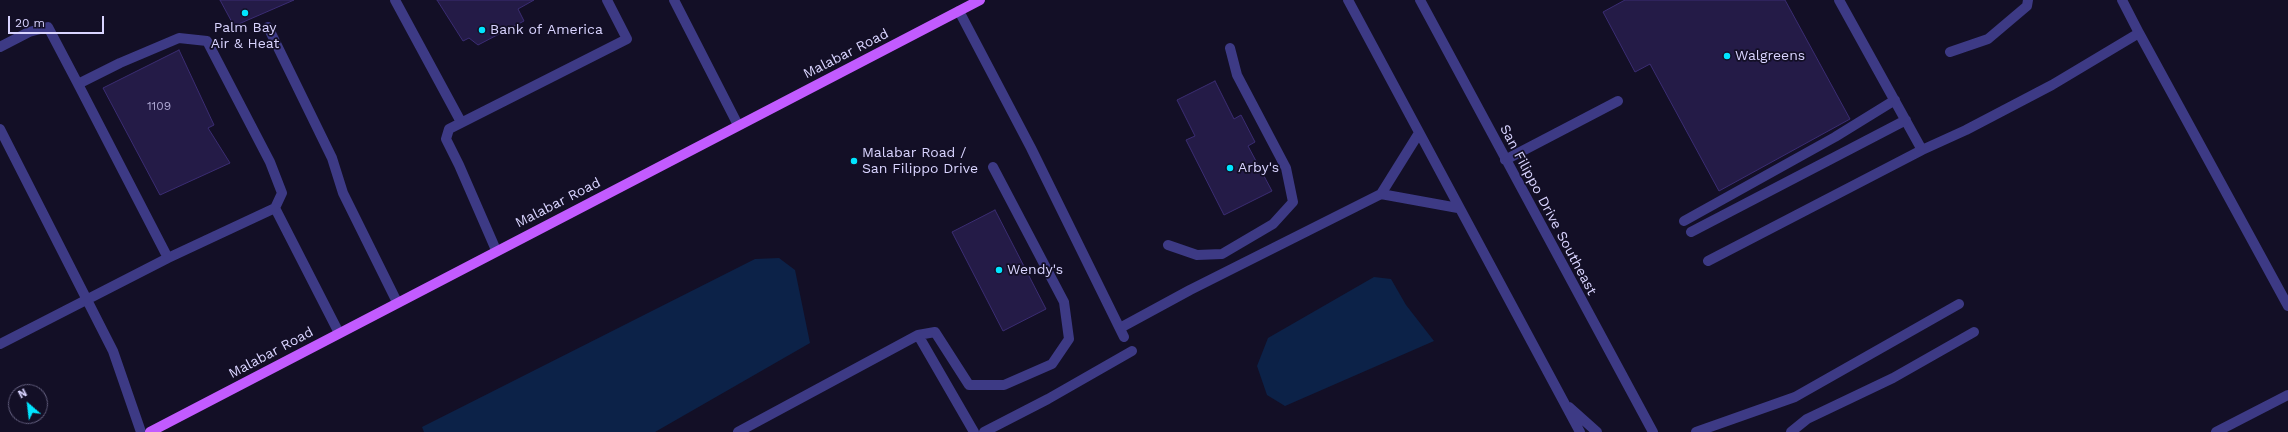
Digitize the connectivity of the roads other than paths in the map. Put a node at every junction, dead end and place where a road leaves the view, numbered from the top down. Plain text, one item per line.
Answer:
1 (395, 0) edge
2 (606, 0) edge
3 (674, 0) edge
4 (980, 0) edge
5 (1348, 0) edge
6 (1420, 0) edge
7 (1839, 0) edge
8 (2028, 0) edge
9 (2122, 0) edge
10 (959, 11) junction
11 (268, 27) dead end
12 (2139, 33) junction
13 (0, 48) edge
14 (1230, 48) dead end
15 (1950, 52) dead end
16 (78, 84) junction
17 (1895, 100) junction
18 (1618, 101) dead end
19 (1906, 120) junction
20 (460, 122) junction
21 (738, 125) junction
22 (0, 129) edge
23 (1419, 133) junction
24 (1922, 150) junction
25 (1505, 160) junction
26 (993, 166) dead end
27 (1381, 194) junction
28 (275, 208) junction
29 (1458, 208) junction
30 (1684, 221) dead end
31 (1691, 232) dead end
32 (1168, 245) dead end
33 (496, 250) junction
34 (168, 258) junction
35 (1708, 261) dead end
36 (87, 299) junction
37 (397, 302) junction
38 (1959, 304) dead end
39 (2288, 306) edge
40 (1974, 332) dead end
41 (339, 333) junction
42 (918, 335) junction
43 (0, 344) edge
44 (1132, 351) dead end
45 (2288, 396) edge
46 (1563, 401) junction
47 (141, 432) edge
48 (150, 432) edge
49 (738, 432) edge
50 (974, 432) edge
51 (984, 432) edge
52 (1580, 432) edge
53 (1597, 432) edge
54 (1653, 432) edge
55 (1696, 432) edge
56 (1791, 432) edge
57 (2216, 432) edge

1 - 20 street
2 - 20 street
3 - 21 street
4 - 10 main road, Malabar Road
5 - 23 street
6 - 25 street, San Filippo Drive Southeast
7 - 17 street
8 - 15 street
9 - 12 street
10 - 21 main road, Malabar Road
10 - 27 street
11 - 37 street
12 - 24 street
12 - 39 street
13 - 16 street
14 - 32 street
16 - 28 street
16 - 34 street
17 - 19 street
17 - 30 street
18 - 25 street
19 - 24 street
19 - 31 street
20 - 33 street
21 - 33 main road, Malabar Road
22 - 36 street
23 - 27 street
23 - 29 street
24 - 35 street
25 - 54 street, San Filippo Drive Southeast
26 - 42 street
27 - 29 street
28 - 34 street
28 - 41 street
29 - 46 street
33 - 37 main road, Malabar Road
34 - 36 street
36 - 43 street
36 - 47 street
37 - 41 main road, Malabar Road
38 - 55 street
40 - 56 street
41 - 48 main road, Malabar Road
42 - 49 street
42 - 50 street
44 - 51 street
45 - 57 street
46 - 52 street
46 - 53 street

